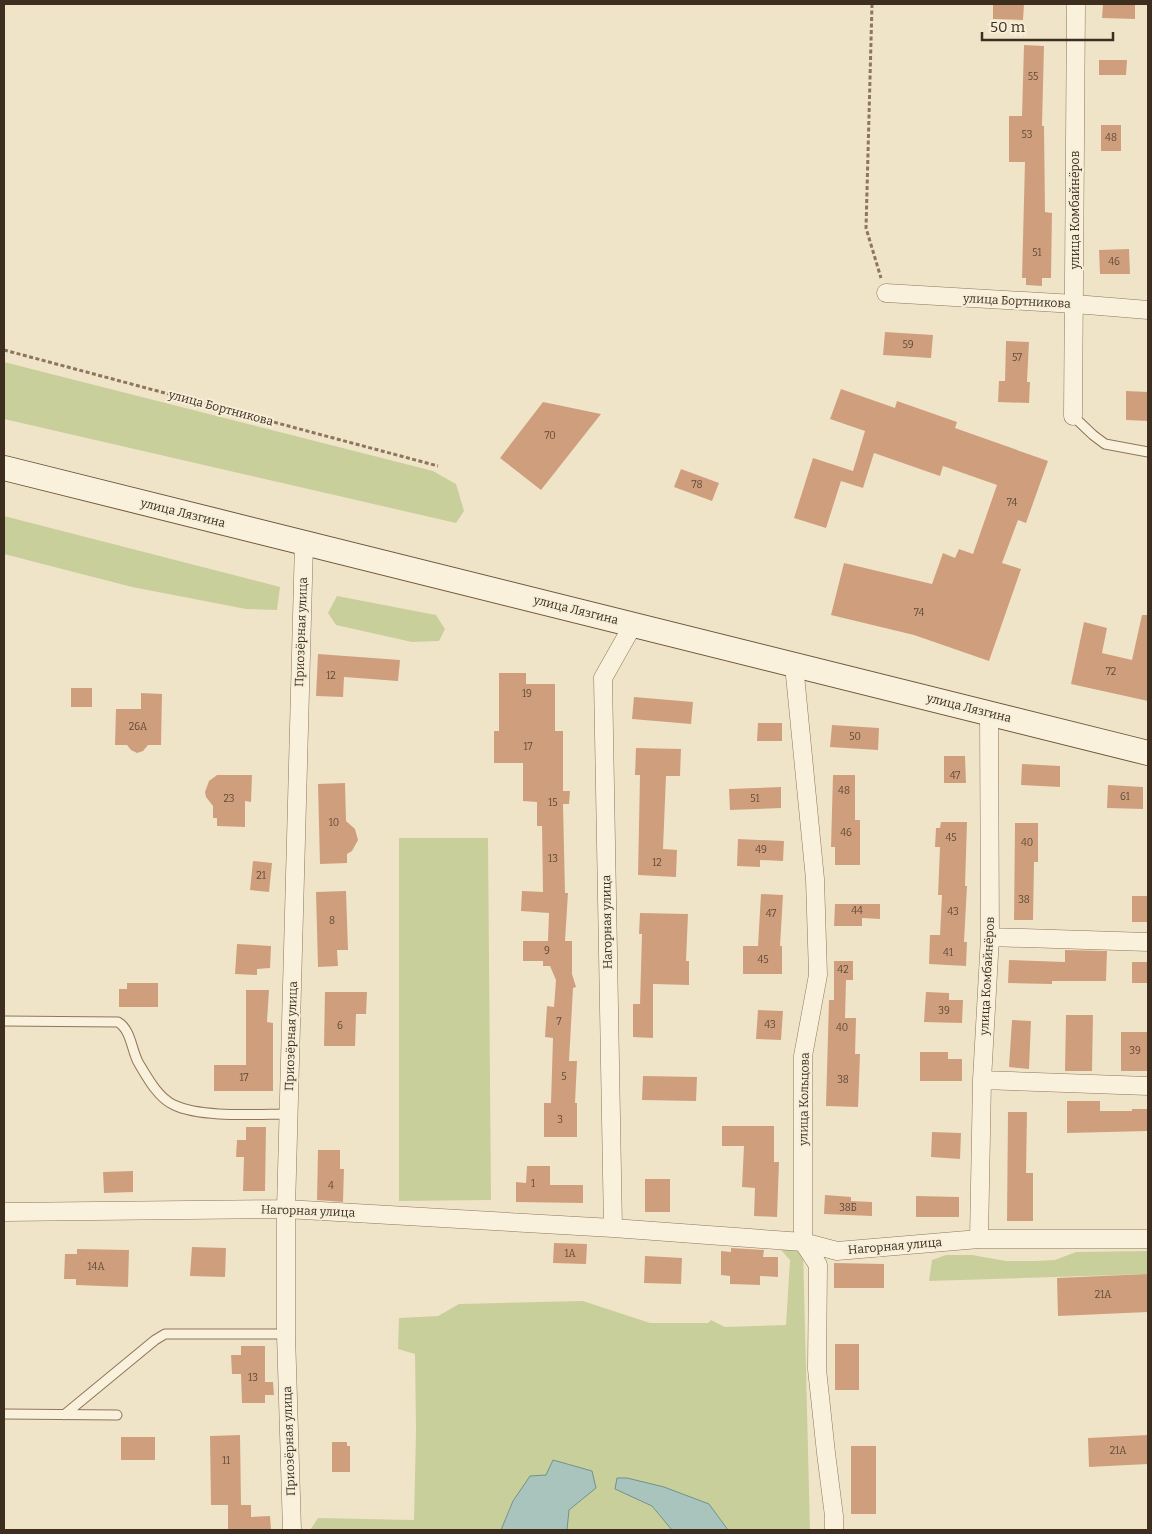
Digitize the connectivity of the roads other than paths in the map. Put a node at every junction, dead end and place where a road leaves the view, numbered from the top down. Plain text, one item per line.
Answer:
1 (1076, 4) edge
2 (886, 293) road end
3 (1075, 304) junction
4 (1148, 310) edge
5 (1072, 416) joint
6 (1148, 452) edge
7 (4, 468) edge
8 (304, 542) junction
9 (632, 624) junction
10 (794, 665) junction
11 (988, 713) junction
12 (1148, 753) edge
13 (990, 937) junction
14 (1148, 942) edge
15 (4, 1021) edge
16 (982, 1080) junction
17 (1148, 1086) edge
18 (288, 1114) junction
19 (286, 1209) junction
20 (4, 1212) edge
21 (613, 1228) junction
22 (979, 1239) junction
23 (1148, 1239) edge
24 (803, 1242) junction
25 (286, 1334) junction
26 (4, 1414) edge
27 (64, 1415) junction
28 (117, 1415) dead end
29 (292, 1530) edge
30 (834, 1530) edge

1 - 3 street, улица Комбайнёров
2 - 3 street, улица Бортникова
3 - 4 street, улица Бортникова
3 - 5 street, улица Комбайнёров
5 - 6 lane
7 - 8 main road, улица Лязгина
8 - 9 main road, улица Лязгина
8 - 18 street, Приозёрная улица
9 - 10 main road, улица Лязгина
9 - 21 street, Нагорная улица
10 - 11 main road, улица Лязгина
10 - 24 street, улица Кольцова
11 - 12 main road, улица Лязгина
11 - 13 street, улица Комбайнёров
13 - 14 street
13 - 16 street, улица Комбайнёров
15 - 18 lane
16 - 17 street
16 - 22 street, улица Комбайнёров
18 - 19 street, Приозёрная улица
19 - 20 street, Нагорная улица
19 - 21 street, Нагорная улица
19 - 25 street, Приозёрная улица
21 - 24 street, Нагорная улица
22 - 23 street, Нагорная улица
22 - 24 street, Нагорная улица
24 - 30 street
25 - 27 lane
25 - 29 street, Приозёрная улица
26 - 27 lane
27 - 28 lane

